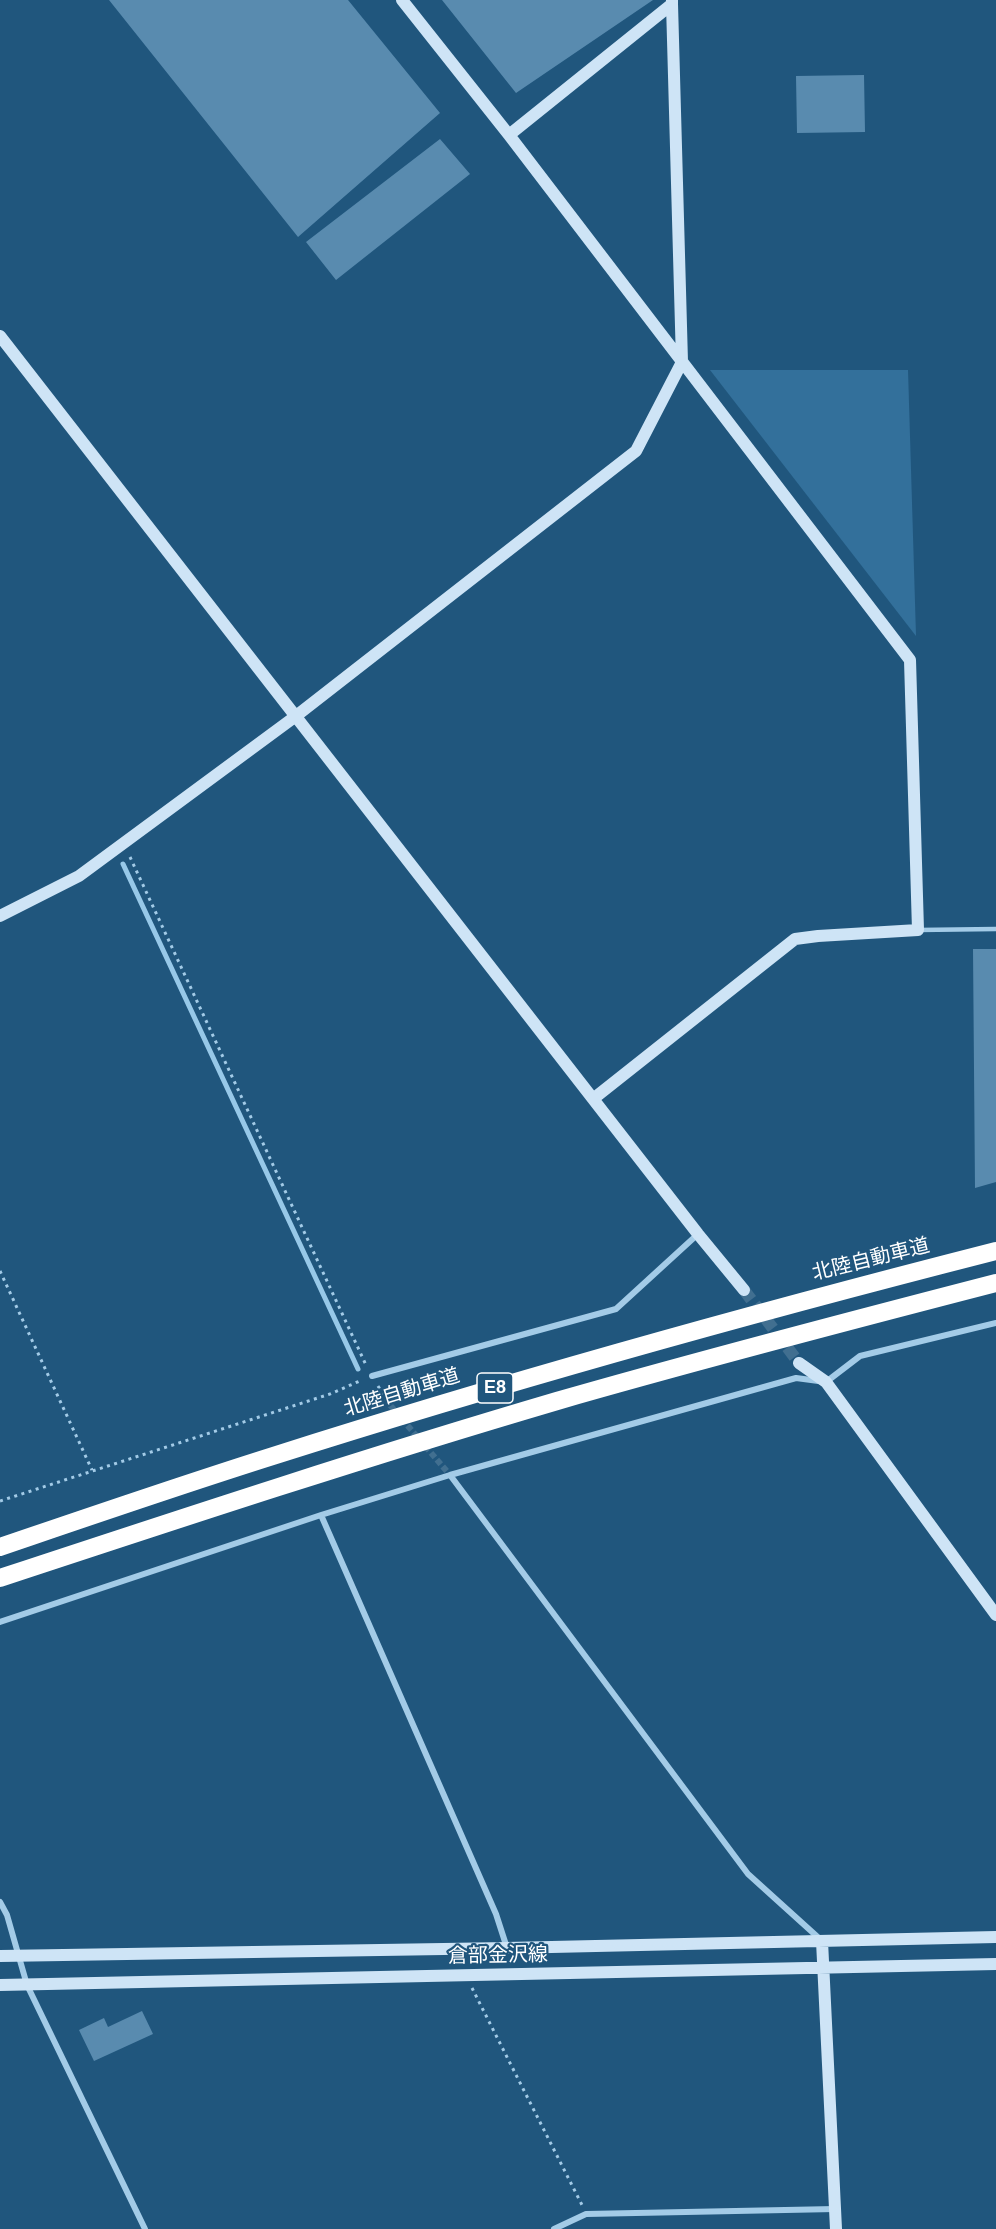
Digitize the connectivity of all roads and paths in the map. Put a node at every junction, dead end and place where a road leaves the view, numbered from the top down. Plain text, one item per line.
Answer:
1 (402, 0) edge
2 (672, 2) edge
3 (509, 135) junction
4 (0, 336) edge
5 (682, 362) junction
6 (296, 716) junction
7 (123, 842) junction
8 (0, 916) edge
9 (996, 929) edge
10 (918, 930) junction
11 (593, 1099) junction
12 (698, 1234) junction
13 (996, 1251) edge
14 (0, 1271) edge
15 (996, 1283) edge
16 (744, 1290) tunnel mouth
17 (996, 1323) edge
18 (799, 1363) tunnel mouth
19 (372, 1376) junction
20 (826, 1382) junction
21 (390, 1405) tunnel mouth
22 (92, 1470) junction
23 (450, 1475) junction
24 (0, 1501) edge
25 (321, 1515) junction
26 (0, 1547) edge
27 (0, 1578) edge
28 (996, 1615) edge
29 (0, 1622) edge
30 (0, 1902) edge
31 (996, 1937) edge
32 (822, 1941) junction
33 (507, 1948) junction
34 (17, 1955) junction
35 (0, 1956) edge
36 (996, 1964) edge
37 (824, 1968) junction
38 (466, 1977) junction
39 (27, 1985) junction
40 (0, 1986) edge
41 (836, 2209) junction
42 (586, 2214) junction
43 (145, 2229) edge
44 (554, 2229) edge
45 (836, 2229) edge

1 - 3 street
2 - 3 street
2 - 5 street
3 - 5 street
4 - 6 street
5 - 6 street
5 - 10 street
6 - 7 street
6 - 11 street
7 - 8 street
7 - 19 path
9 - 10 lane
10 - 11 street
11 - 12 street
12 - 16 street
12 - 19 street
13 - 26 highway, 北陸自動車道 / E8
14 - 22 path
15 - 27 highway, E8
17 - 20 street
18 - 20 street
19 - 21 path
19 - 22 path
20 - 23 street
20 - 28 street
22 - 24 path
23 - 25 street
23 - 32 street
25 - 29 street
25 - 33 street
30 - 34 street
31 - 32 street, 倉部金沢線
32 - 33 street, 倉部金沢線
32 - 37 street
33 - 34 street, 倉部金沢線
34 - 35 street, 倉部金沢線
34 - 39 street
36 - 37 street, 倉部金沢線
37 - 38 street, 倉部金沢線
37 - 41 street
38 - 39 street, 倉部金沢線
38 - 42 path
39 - 40 street, 倉部金沢線
39 - 43 street
41 - 42 street
41 - 45 street
42 - 44 street

